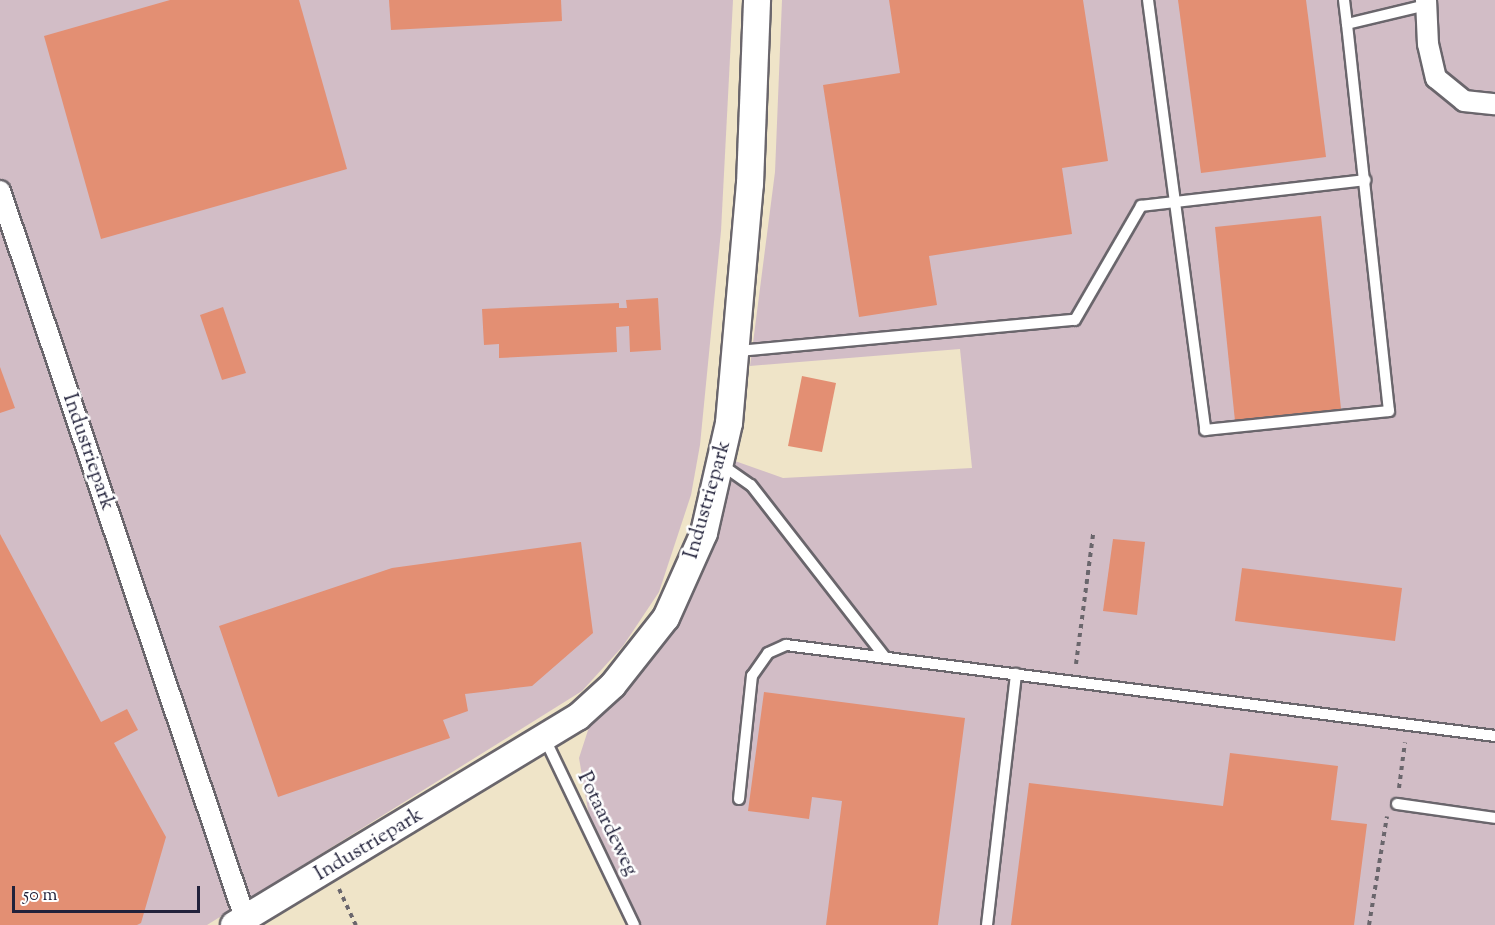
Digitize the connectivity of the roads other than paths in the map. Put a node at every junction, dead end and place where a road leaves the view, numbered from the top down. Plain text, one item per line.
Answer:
1 (757, 0) edge
2 (1148, 0) edge
3 (1344, 0) edge
4 (1426, 3) edge
5 (1347, 24) junction
6 (1495, 104) edge
7 (1365, 180) junction
8 (0, 191) edge
9 (1176, 202) junction
10 (738, 351) junction
11 (722, 465) junction
12 (884, 656) junction
13 (1016, 675) junction
14 (1495, 736) edge
15 (545, 739) junction
16 (739, 799) dead end
17 (1397, 804) road end
18 (1495, 818) edge
19 (240, 922) edge
20 (634, 925) edge
21 (987, 925) edge

1 - 10 street, Industriepark
2 - 9 lane
3 - 5 lane
4 - 5 lane
4 - 6 street
5 - 7 lane
7 - 9 lane
7 - 9 lane
8 - 19 street, Industriepark
9 - 10 lane
10 - 11 street, Industriepark
11 - 12 lane
11 - 15 street, Industriepark
12 - 13 lane
12 - 16 lane
13 - 14 lane
13 - 21 lane
15 - 19 street, Industriepark
15 - 20 lane, Potaardeweg
17 - 18 lane

